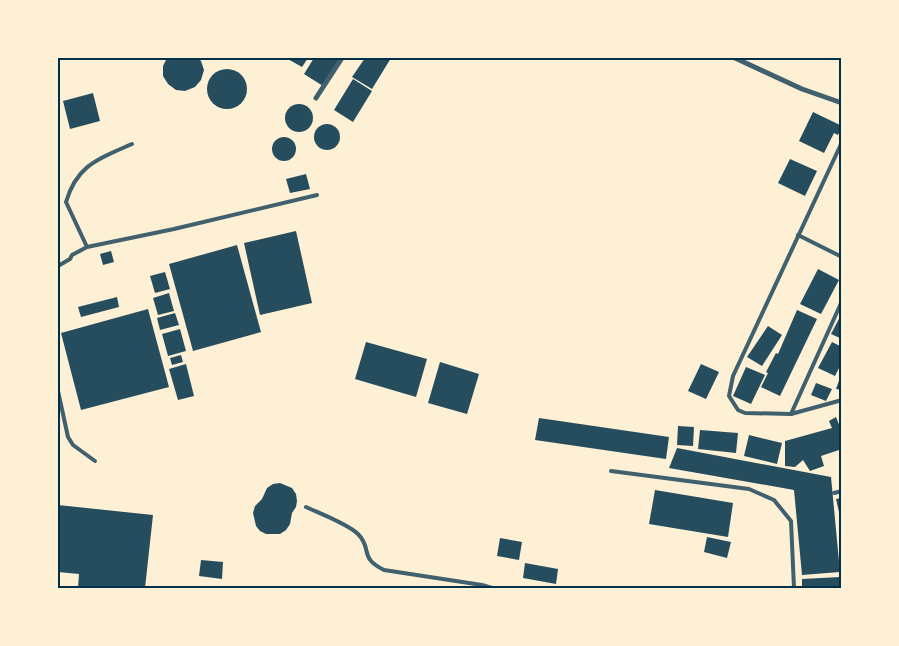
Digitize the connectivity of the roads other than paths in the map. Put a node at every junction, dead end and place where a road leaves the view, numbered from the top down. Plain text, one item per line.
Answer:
1 (342, 58) edge
2 (735, 58) edge
3 (316, 98) dead end
4 (842, 103) edge
5 (842, 142) edge
6 (132, 144) dead end
7 (317, 195) dead end
8 (798, 235) junction
9 (87, 247) junction
10 (842, 257) edge
11 (58, 266) edge
12 (842, 301) edge
13 (58, 391) edge
14 (842, 400) edge
15 (791, 414) junction
16 (95, 461) dead end
17 (611, 471) dead end
18 (842, 491) edge
19 (834, 493) dead end
20 (306, 507) dead end
21 (492, 588) edge
22 (794, 588) edge

1 - 3 street
2 - 4 street
5 - 8 lane
6 - 9 lane
7 - 9 lane
8 - 10 lane
8 - 15 lane
9 - 11 lane
12 - 15 lane
13 - 16 lane
14 - 15 lane
17 - 22 lane
18 - 19 lane
20 - 21 lane

